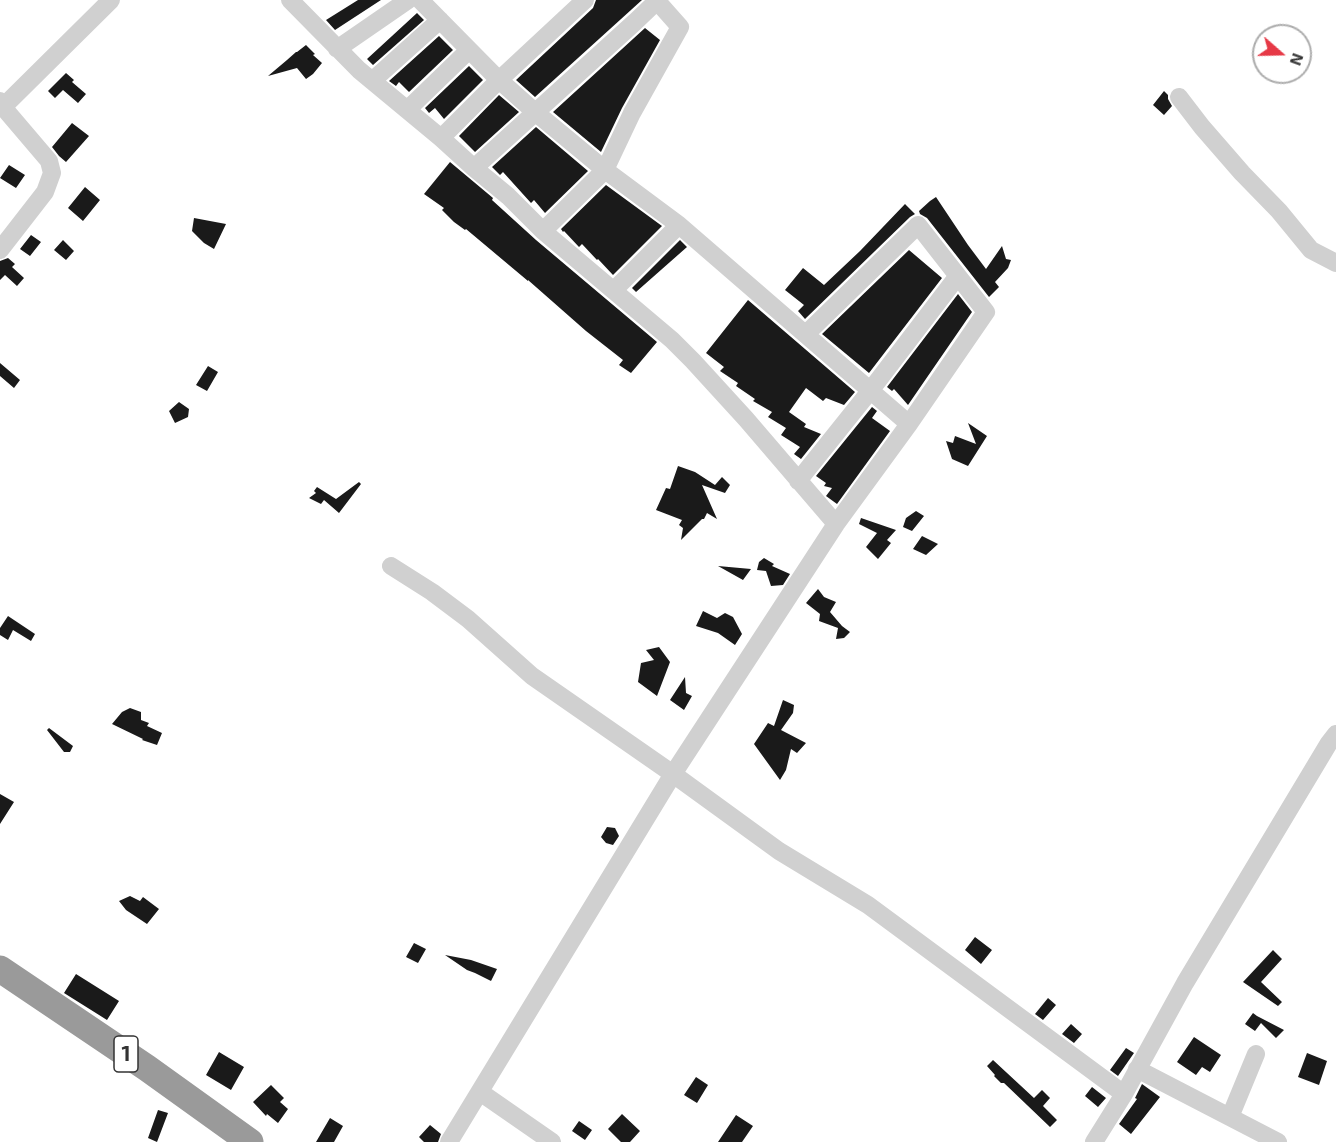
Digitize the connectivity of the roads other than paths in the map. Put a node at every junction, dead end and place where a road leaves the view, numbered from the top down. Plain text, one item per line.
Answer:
1 (111, 0) edge
2 (290, 0) edge
3 (408, 0) edge
4 (420, 0) edge
5 (584, 0) edge
6 (657, 0) edge
7 (440, 20) junction
8 (337, 49) junction
9 (469, 50) junction
10 (499, 80) junction
11 (372, 81) junction
12 (1179, 97) dead end
13 (1, 104) edge
14 (407, 110) junction
15 (535, 112) junction
16 (441, 138) junction
17 (474, 168) junction
18 (605, 170) junction
19 (679, 225) junction
20 (543, 231) junction
21 (0, 250) edge
22 (1336, 263) edge
23 (957, 277) junction
24 (614, 290) junction
25 (806, 334) junction
26 (870, 391) junction
27 (909, 424) junction
28 (798, 481) junction
29 (836, 524) junction
30 (391, 566) dead end
31 (1336, 734) edge
32 (673, 774) junction
33 (0, 969) edge
34 (1256, 1054) dead end
35 (1137, 1069) junction
36 (480, 1092) junction
37 (1124, 1094) junction
38 (1230, 1117) junction
39 (250, 1142) edge
40 (449, 1142) edge
41 (552, 1142) edge
42 (1094, 1142) edge
43 (1278, 1142) edge

1 - 13 street
2 - 8 street
3 - 8 street
4 - 7 street
5 - 10 street
6 - 15 street
6 - 18 street
7 - 9 street
7 - 11 street
8 - 11 street
9 - 10 street
9 - 14 street
10 - 15 street
10 - 16 street
11 - 14 street
12 - 22 street
13 - 21 street
14 - 16 street
15 - 17 street
15 - 18 street
16 - 17 street
17 - 20 street
18 - 19 street
18 - 20 street
19 - 24 street
19 - 25 street
20 - 24 street
23 - 25 street
23 - 26 street
23 - 27 street
24 - 28 street
25 - 26 street
26 - 27 street
26 - 28 street
27 - 29 street
28 - 29 street
29 - 32 street
30 - 32 street
31 - 35 street
32 - 36 street
32 - 37 street
33 - 39 highway, 1
34 - 38 street
35 - 37 street
35 - 38 street
36 - 40 street
36 - 41 street
37 - 42 street
38 - 43 street

